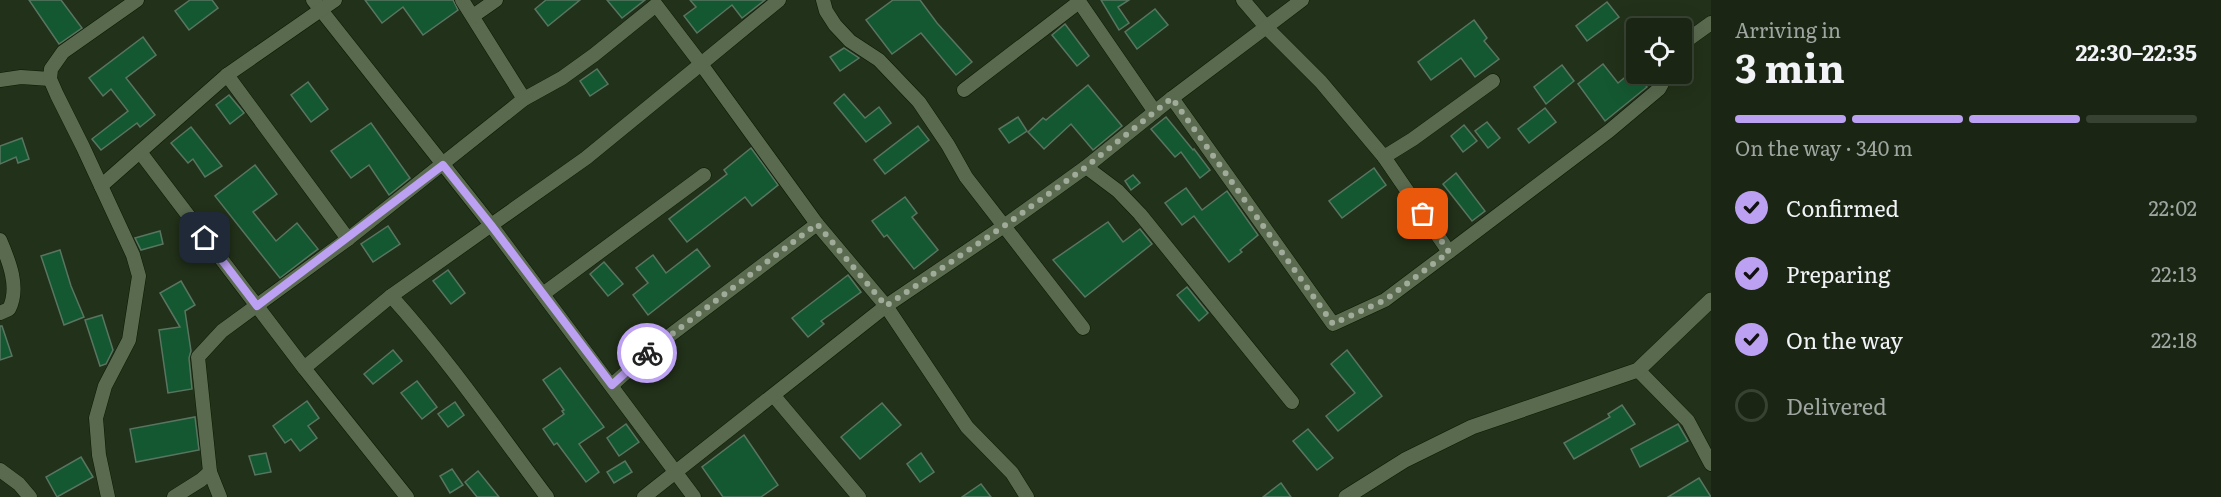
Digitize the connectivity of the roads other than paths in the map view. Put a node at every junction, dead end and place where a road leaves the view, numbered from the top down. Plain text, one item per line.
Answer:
1 (136, 0) edge
2 (335, 0) edge
3 (462, 0) edge
4 (496, 0) edge
5 (779, 0) edge
6 (823, 0) edge
7 (1243, 0) edge
8 (1302, 0) edge
9 (1079, 1) edge
10 (654, 2) edge
11 (317, 6) edge
12 (473, 16) junction
13 (1711, 22) edge
14 (1266, 27) junction
15 (1692, 36) edge
16 (701, 64) junction
17 (227, 75) junction
18 (50, 79) junction
19 (0, 80) edge
20 (1493, 81) dead end
21 (1662, 84) edge
22 (964, 90) dead end
23 (1172, 98) junction
24 (524, 99) junction
25 (1155, 112) junction
26 (140, 152) junction
27 (1384, 157) junction
28 (443, 165) junction
29 (1086, 167) junction
30 (704, 175) dead end
31 (101, 186) junction
32 (817, 224) junction
33 (491, 225) junction
34 (1004, 226) junction
35 (348, 239) junction
36 (0, 240) edge
37 (1449, 252) junction
38 (543, 294) junction
39 (391, 296) junction
40 (1711, 300) edge
41 (257, 306) junction
42 (886, 306) junction
43 (0, 313) edge
44 (1083, 328) dead end
45 (304, 368) junction
46 (1638, 370) junction
47 (612, 385) junction
48 (774, 396) junction
49 (1292, 402) dead end
50 (1711, 464) edge
51 (0, 470) edge
52 (210, 472) junction
53 (676, 472) junction
54 (30, 497) edge
55 (108, 497) edge
56 (174, 497) edge
57 (220, 497) edge
58 (407, 497) edge
59 (547, 497) edge
60 (644, 497) edge
61 (694, 497) edge
62 (859, 497) edge
63 (1027, 497) edge
64 (1347, 497) edge

1 - 18 street
2 - 11 street
3 - 12 street
4 - 12 street
5 - 16 street
6 - 34 street
7 - 14 street
8 - 14 street
9 - 22 street
9 - 25 street
10 - 16 street
10 - 24 street
11 - 17 street
11 - 28 street
12 - 24 street
13 - 15 street
14 - 23 street
14 - 27 street
16 - 32 street
16 - 33 street
17 - 26 street
17 - 35 street
18 - 19 street
18 - 31 street
20 - 27 street
21 - 37 street
23 - 25 street
23 - 37 street
24 - 28 street
25 - 29 street
26 - 31 street
26 - 41 street
27 - 37 street
28 - 33 street
28 - 35 street
29 - 34 street
29 - 49 street
30 - 38 street
31 - 55 street
32 - 42 street
32 - 47 street
33 - 38 street
33 - 39 street
34 - 42 street
34 - 44 street
35 - 41 street
36 - 43 street
38 - 47 street
39 - 45 street
39 - 59 street
40 - 46 street
41 - 45 street
41 - 52 street
42 - 48 street
42 - 63 street
45 - 58 street
46 - 50 street
46 - 64 street
47 - 53 street
48 - 53 street
48 - 62 street
51 - 54 street
52 - 56 street
52 - 57 street
53 - 60 street
53 - 61 street

